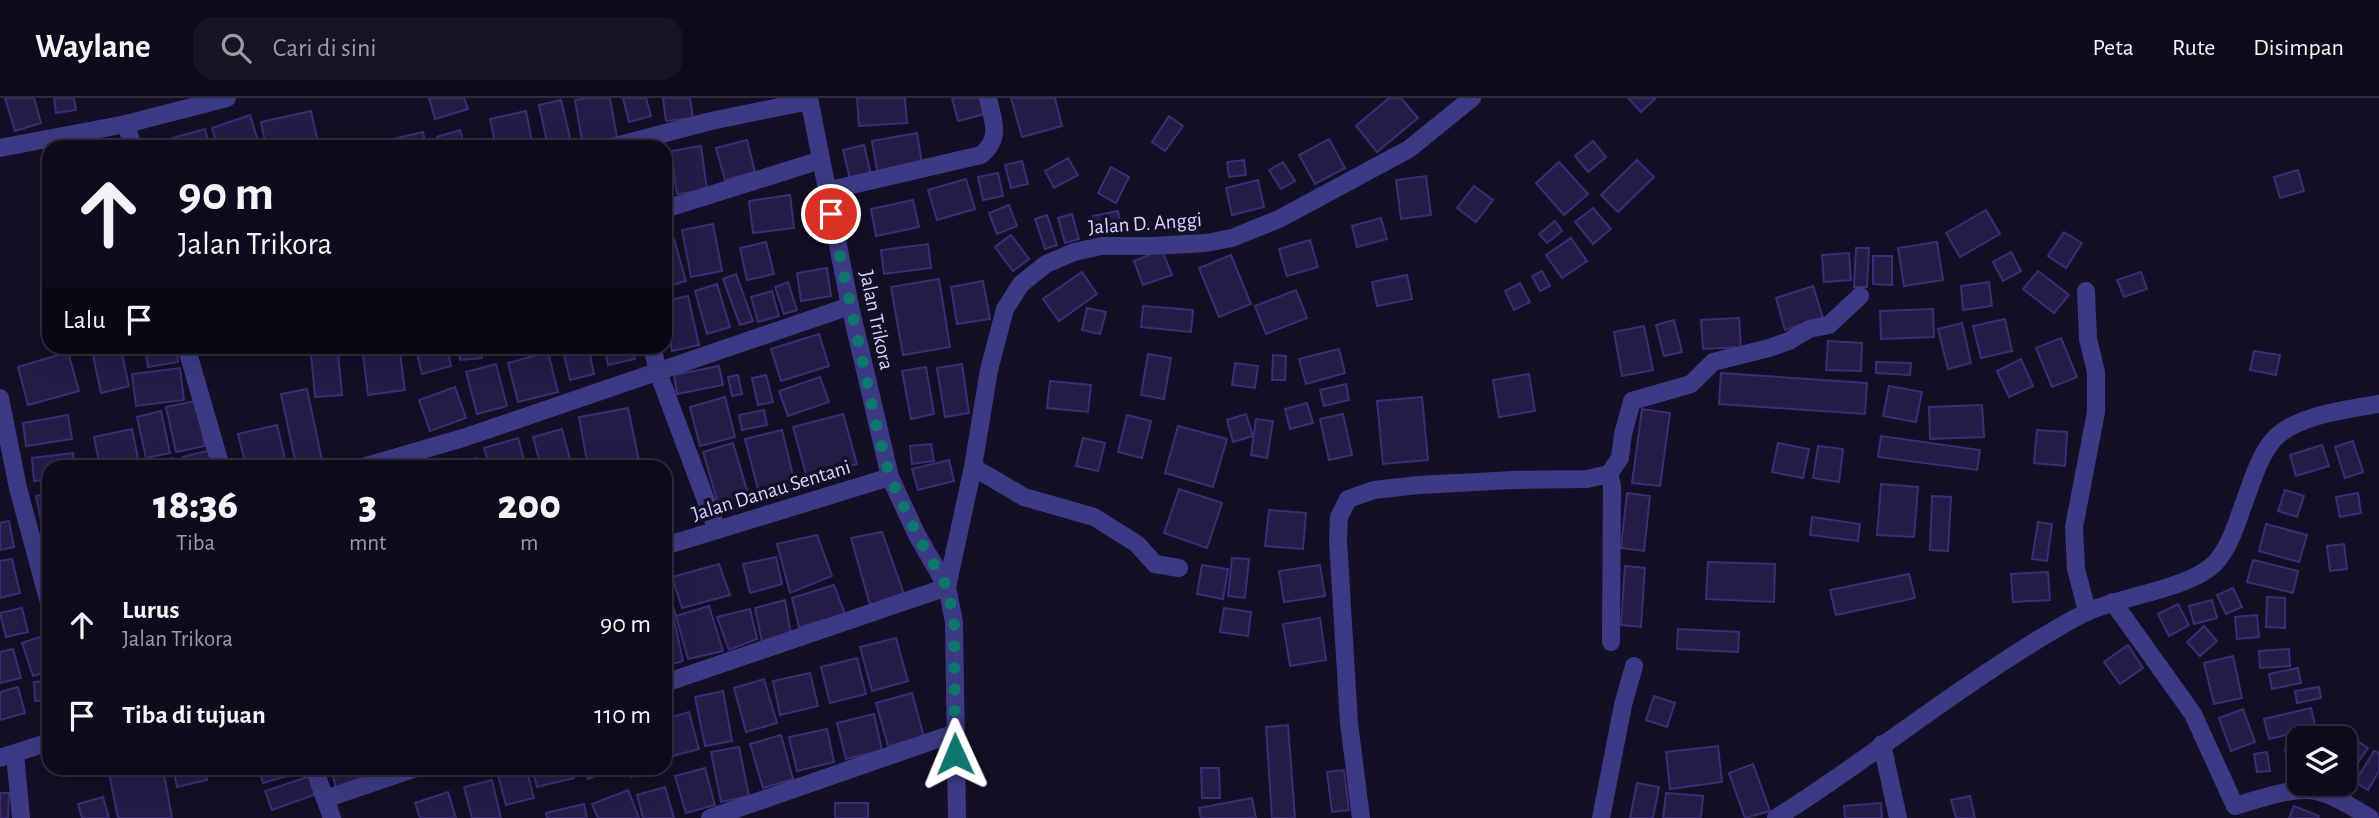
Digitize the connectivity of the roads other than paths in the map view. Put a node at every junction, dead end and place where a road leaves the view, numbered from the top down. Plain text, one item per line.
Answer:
1 (227, 98) edge
2 (988, 98) edge
3 (1472, 98) edge
4 (809, 100) edge
5 (126, 124) junction
6 (131, 140) edge
7 (639, 140) edge
8 (0, 148) edge
9 (821, 160) junction
10 (826, 191) junction
11 (672, 207) edge
12 (2086, 292) dead end
13 (1860, 296) dead end
14 (850, 306) junction
15 (188, 354) edge
16 (654, 354) edge
17 (657, 372) junction
18 (0, 398) edge
19 (2379, 404) edge
20 (219, 460) edge
21 (387, 460) edge
22 (973, 467) junction
23 (1609, 474) junction
24 (890, 477) junction
25 (717, 530) junction
26 (672, 544) edge
27 (1179, 568) dead end
28 (42, 577) edge
29 (947, 587) junction
30 (2113, 602) junction
31 (2087, 611) junction
32 (1611, 642) dead end
33 (1634, 666) dead end
34 (672, 681) edge
35 (955, 733) junction
36 (42, 744) edge
37 (1882, 744) junction
38 (7, 756) edge
39 (316, 775) edge
40 (395, 775) edge
41 (325, 799) junction
42 (21, 818) edge
43 (332, 818) edge
44 (710, 818) edge
45 (957, 818) edge
46 (1361, 818) edge
47 (1601, 818) edge
48 (1776, 818) edge
49 (1898, 818) edge
50 (2370, 818) edge

1 - 5 street
2 - 10 street
3 - 22 street, Jalan D. Anggi
4 - 7 street
4 - 9 street, Jalan Trikora
5 - 6 street
5 - 8 street
9 - 10 street, Jalan Trikora
9 - 11 street
10 - 14 street, Jalan Trikora
12 - 31 street
13 - 23 street
14 - 17 street
14 - 24 street, Jalan Trikora
15 - 20 street
16 - 17 street
17 - 21 street
17 - 25 street
18 - 28 street
19 - 30 street
22 - 27 street
22 - 29 street, Jalan D. Anggi
23 - 32 street
23 - 46 street
24 - 25 street, Jalan Danau Sentani
24 - 29 street, Jalan Trikora
25 - 26 street, Jalan Danau Sentani
29 - 34 street
29 - 35 street
30 - 31 street
30 - 50 street
31 - 37 street
33 - 47 street
35 - 44 street
35 - 45 street
36 - 38 street
37 - 48 street
37 - 49 street
38 - 42 street
39 - 41 street
40 - 41 street
41 - 43 street

